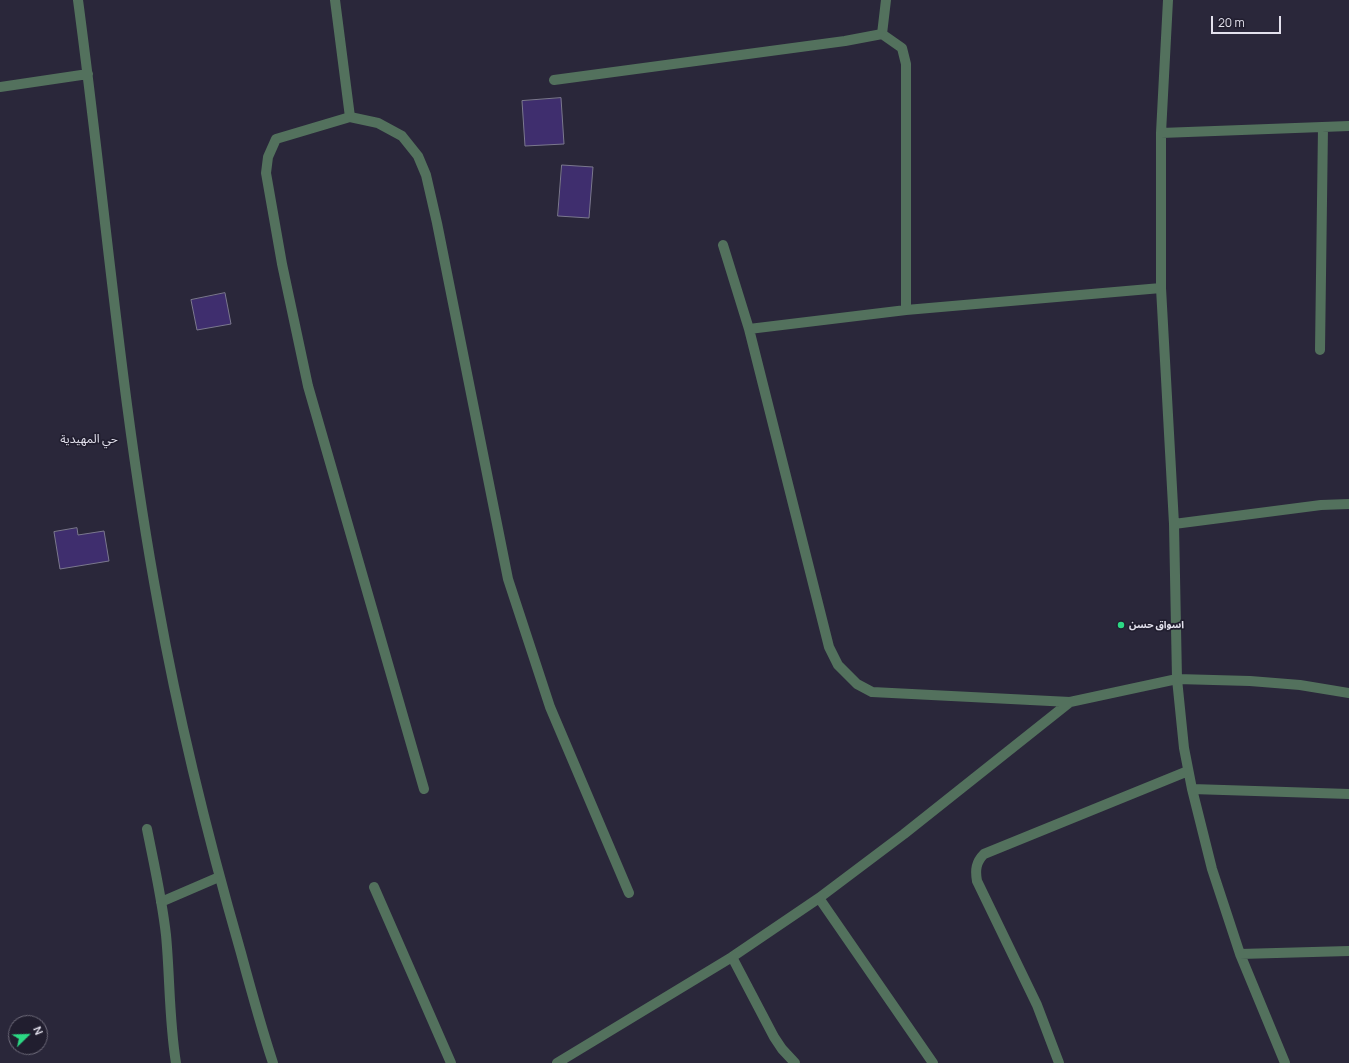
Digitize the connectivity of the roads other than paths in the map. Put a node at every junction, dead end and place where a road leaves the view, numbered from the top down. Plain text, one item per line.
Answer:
1 (78, 0) edge
2 (335, 0) edge
3 (886, 0) edge
4 (1168, 0) edge
5 (882, 34) junction
6 (88, 74) junction
7 (554, 80) dead end
8 (0, 87) edge
9 (350, 117) junction
10 (1349, 126) edge
11 (1323, 127) junction
12 (1161, 133) junction
13 (723, 245) dead end
14 (1161, 288) junction
15 (906, 310) junction
16 (749, 329) junction
17 (1320, 350) dead end
18 (1349, 504) edge
19 (1174, 524) junction
20 (1177, 679) junction
21 (1349, 693) edge
22 (1070, 702) junction
23 (1188, 771) junction
24 (424, 789) dead end
25 (1192, 789) junction
26 (1349, 794) edge
27 (147, 829) dead end
28 (219, 877) junction
29 (374, 887) dead end
30 (629, 893) dead end
31 (819, 898) junction
32 (161, 902) junction
33 (1349, 951) edge
34 (1240, 954) junction
35 (732, 957) junction
36 (176, 1063) edge
37 (273, 1063) edge
38 (451, 1063) edge
39 (557, 1063) edge
40 (795, 1063) edge
41 (933, 1063) edge
42 (1059, 1063) edge
43 (1285, 1063) edge

1 - 6 street
2 - 9 street
3 - 5 street
4 - 12 street
5 - 7 street
5 - 15 street
6 - 8 street
6 - 28 street
9 - 24 street
9 - 30 street
10 - 11 street
11 - 12 street
11 - 17 street
12 - 14 street
13 - 16 street
14 - 15 street
14 - 19 street
15 - 16 street
16 - 22 street
18 - 19 street
19 - 20 street
20 - 21 street
20 - 22 street
20 - 23 street
22 - 31 street
23 - 25 street
23 - 42 street
25 - 26 street
25 - 34 street
27 - 32 street
28 - 32 street
28 - 37 street
29 - 38 street
31 - 35 street
31 - 41 street
32 - 36 street
33 - 34 street
34 - 43 street
35 - 39 street
35 - 40 street

